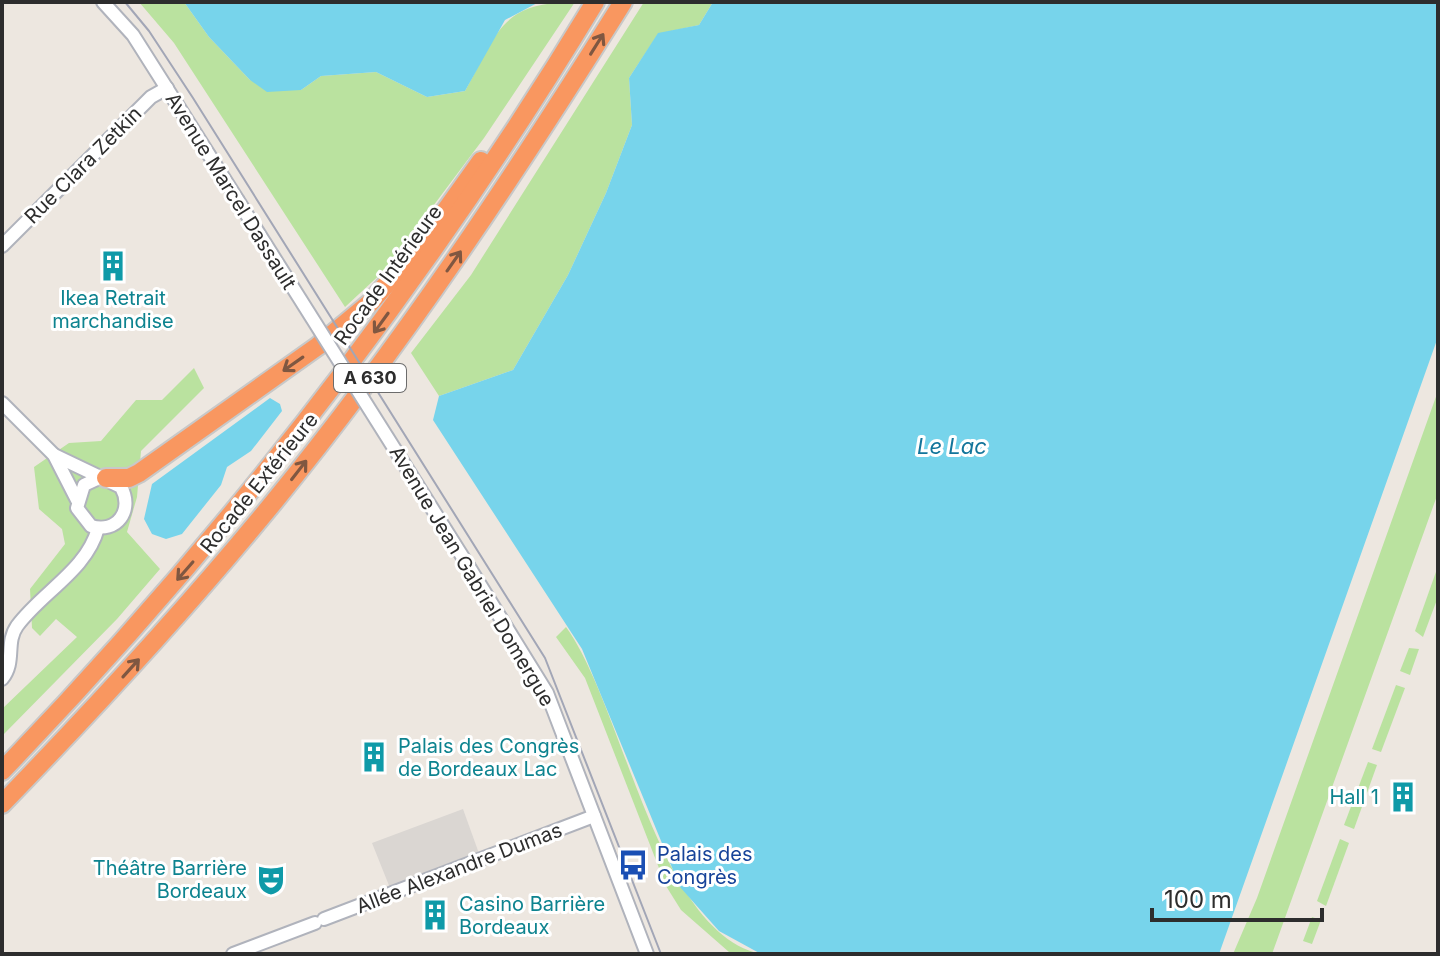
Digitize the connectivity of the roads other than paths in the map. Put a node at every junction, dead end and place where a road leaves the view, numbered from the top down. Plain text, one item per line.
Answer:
1 (103, 2) edge
2 (595, 2) edge
3 (623, 2) edge
4 (578, 30) junction
5 (167, 88) junction
6 (2, 246) edge
7 (353, 384) joint
8 (2, 403) edge
9 (54, 455) junction
10 (103, 478) junction
11 (77, 500) junction
12 (98, 528) junction
13 (2, 679) edge
14 (63, 708) junction
15 (78, 725) junction
16 (2, 762) edge
17 (2, 771) edge
18 (2, 804) edge
19 (2, 816) edge
20 (594, 816) junction
21 (233, 954) edge
22 (647, 954) edge

1 - 5 street, Avenue Marcel Dassault
2 - 4 highway, Rocade Intérieure / A 630
15 -> 3 highway, Rocade Extérieure / A 630
4 -> 10 highway
4 -> 14 highway, Rocade Intérieure / A 630
5 - 6 street, Rue Clara Zetkin
5 - 7 street, Avenue Marcel Dassault, bridge
7 - 20 street, Avenue Jean Gabriel Domergue, bridge
8 - 9 street
9 - 10 street
9 - 11 street
10 - 11 street
10 - 12 street
11 - 12 street
12 - 13 street
14 - 16 highway
14 - 17 highway, Rocade Intérieure / A 630
15 - 18 highway, Rocade Extérieure / A 630
15 - 19 highway
20 - 21 street, Allée Alexandre Dumas
20 - 22 street, Avenue Jean Gabriel Domergue

